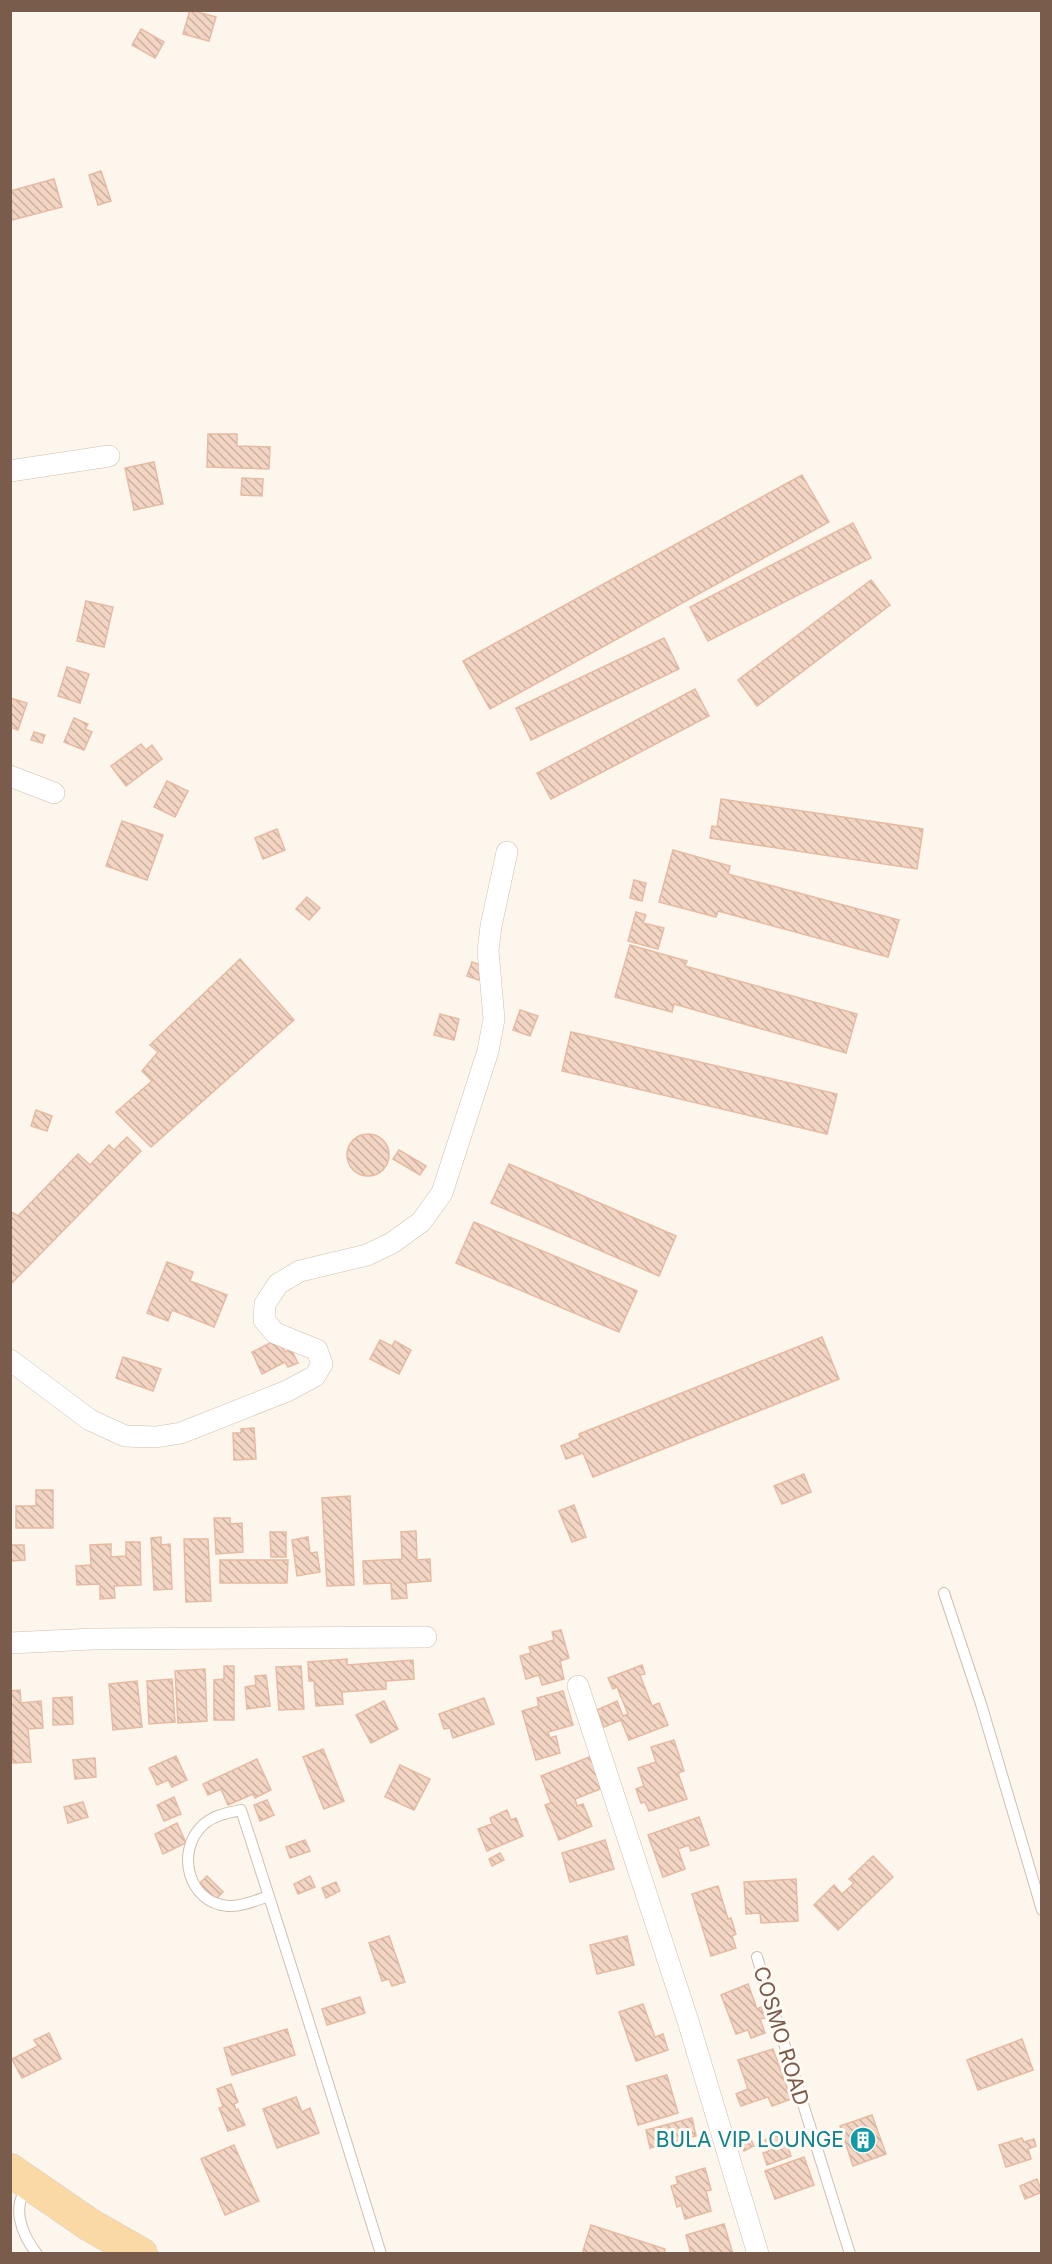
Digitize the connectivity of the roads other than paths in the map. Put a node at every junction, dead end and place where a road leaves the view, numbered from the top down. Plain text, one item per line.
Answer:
1 (109, 456) dead end
2 (10, 471) edge
3 (10, 777) edge
4 (54, 793) dead end
5 (507, 852) dead end
6 (10, 1360) edge
7 (944, 1593) dead end
8 (426, 1637) dead end
9 (10, 1643) edge
10 (578, 1686) dead end
11 (269, 1896) junction
12 (1041, 1910) edge
13 (757, 1956) dead end
14 (21, 2177) edge
15 (37, 2253) edge
16 (141, 2253) edge
17 (381, 2253) edge
18 (758, 2253) edge
19 (850, 2253) edge

1 - 2 street
3 - 4 street
5 - 6 street
7 - 12 lane
8 - 9 street
10 - 18 street
11 - 11 lane
11 - 17 lane
13 - 19 lane, COSMO ROAD
14 - 15 lane
14 - 16 main road

